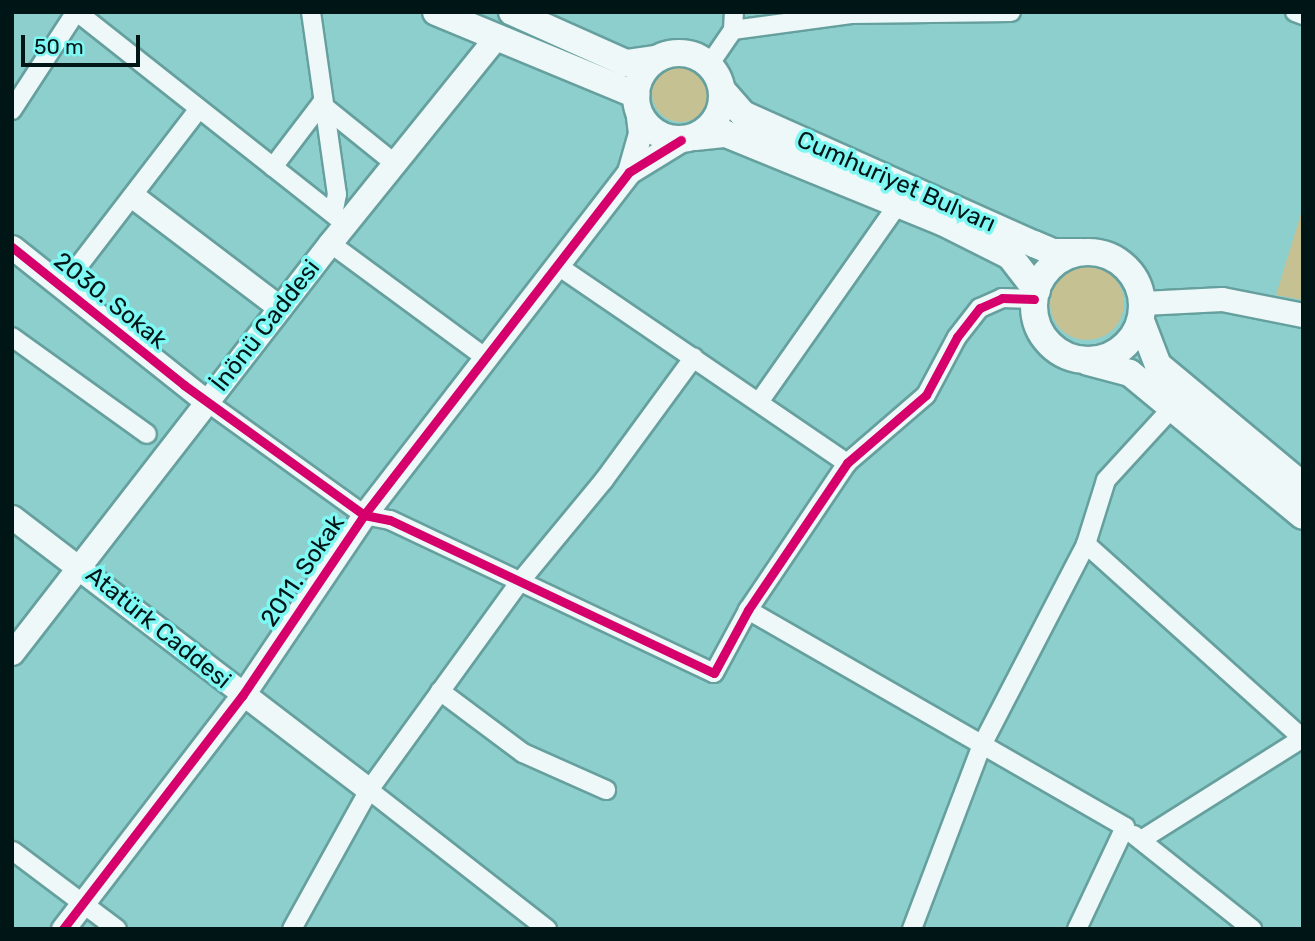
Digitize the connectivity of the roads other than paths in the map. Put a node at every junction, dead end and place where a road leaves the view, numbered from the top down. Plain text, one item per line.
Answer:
1 (77, 12) edge
2 (311, 12) edge
3 (436, 12) edge
4 (512, 12) edge
5 (1011, 12) edge
6 (1294, 12) edge
7 (1303, 15) edge
8 (734, 21) edge
9 (497, 36) junction
10 (656, 60) junction
11 (709, 65) junction
12 (722, 90) junction
13 (16, 98) edge
14 (637, 102) junction
15 (321, 104) junction
16 (199, 109) junction
17 (688, 138) junction
18 (394, 163) junction
19 (273, 167) junction
20 (629, 172) junction
21 (134, 197) junction
22 (898, 204) junction
23 (339, 219) junction
24 (330, 243) junction
25 (12, 247) edge
26 (1081, 252) junction
27 (558, 266) junction
28 (63, 286) junction
29 (1035, 295) junction
30 (280, 308) junction
31 (1142, 312) junction
32 (1303, 315) edge
33 (12, 337) edge
34 (694, 357) junction
35 (486, 358) junction
36 (1086, 361) junction
37 (207, 402) junction
38 (759, 402) junction
39 (1172, 408) junction
40 (147, 433) dead end
41 (847, 463) junction
42 (1303, 486) edge
43 (363, 515) junction
44 (1303, 516) edge
45 (12, 517) edge
46 (1086, 544) junction
47 (80, 566) junction
48 (518, 584) junction
49 (748, 610) junction
50 (12, 653) edge
51 (440, 691) junction
52 (242, 696) junction
53 (1302, 738) edge
54 (982, 745) junction
55 (369, 790) junction
56 (606, 790) dead end
57 (1125, 827) junction
58 (1141, 840) junction
59 (13, 851) edge
60 (82, 904) junction
61 (300, 926) edge
62 (539, 926) edge
63 (63, 929) edge
64 (117, 929) edge
65 (912, 929) edge
66 (1077, 929) edge
67 (1252, 929) edge

1 - 13 street
1 - 16 street
2 - 15 street
3 - 9 main road
4 - 10 main road
5 - 8 street
6 - 7 street
8 - 11 street
9 - 14 main road
9 - 18 street, İnönü Caddesi
10 - 11 main road
10 - 14 main road
11 - 12 main road
12 - 17 main road
12 - 26 main road, Cumhuriyet Bulvarı
14 - 17 main road
14 - 20 street
15 - 18 street
15 - 19 street
15 - 23 street
16 - 19 street
16 - 21 street
17 - 20 street
17 - 22 main road
18 - 23 street, İnönü Caddesi
19 - 23 street
20 - 27 street, 2011. Sokak
21 - 28 street
21 - 30 street
22 - 29 main road
22 - 38 street
23 - 24 street, İnönü Caddesi
24 - 30 street, İnönü Caddesi
24 - 35 street
25 - 28 street, 2030. Sokak
26 - 29 main road
26 - 31 main road
27 - 34 street
27 - 35 street, 2011. Sokak
28 - 37 street, 2030. Sokak
29 - 36 main road
29 - 41 street
30 - 37 street, İnönü Caddesi
31 - 32 street
31 - 36 main road
31 - 42 main road
33 - 40 street
34 - 38 street
34 - 48 street
35 - 43 street, 2011. Sokak
36 - 39 main road
37 - 43 street
37 - 47 street, İnönü Caddesi
38 - 41 street
39 - 44 main road
39 - 46 street
41 - 49 street
43 - 48 street
43 - 52 street, 2011. Sokak
45 - 47 street, Atatürk Caddesi
46 - 53 street
46 - 54 street
47 - 50 street, İnönü Caddesi
47 - 52 street, Atatürk Caddesi
48 - 49 street
48 - 51 street
49 - 54 street
51 - 55 street
51 - 56 street
52 - 55 street, Atatürk Caddesi
52 - 60 street, 2011. Sokak
53 - 58 street
54 - 57 street
54 - 65 street
55 - 61 street
55 - 62 street
57 - 58 street
57 - 66 street
58 - 67 street
59 - 60 street
60 - 63 street, 2011. Sokak
60 - 64 street

